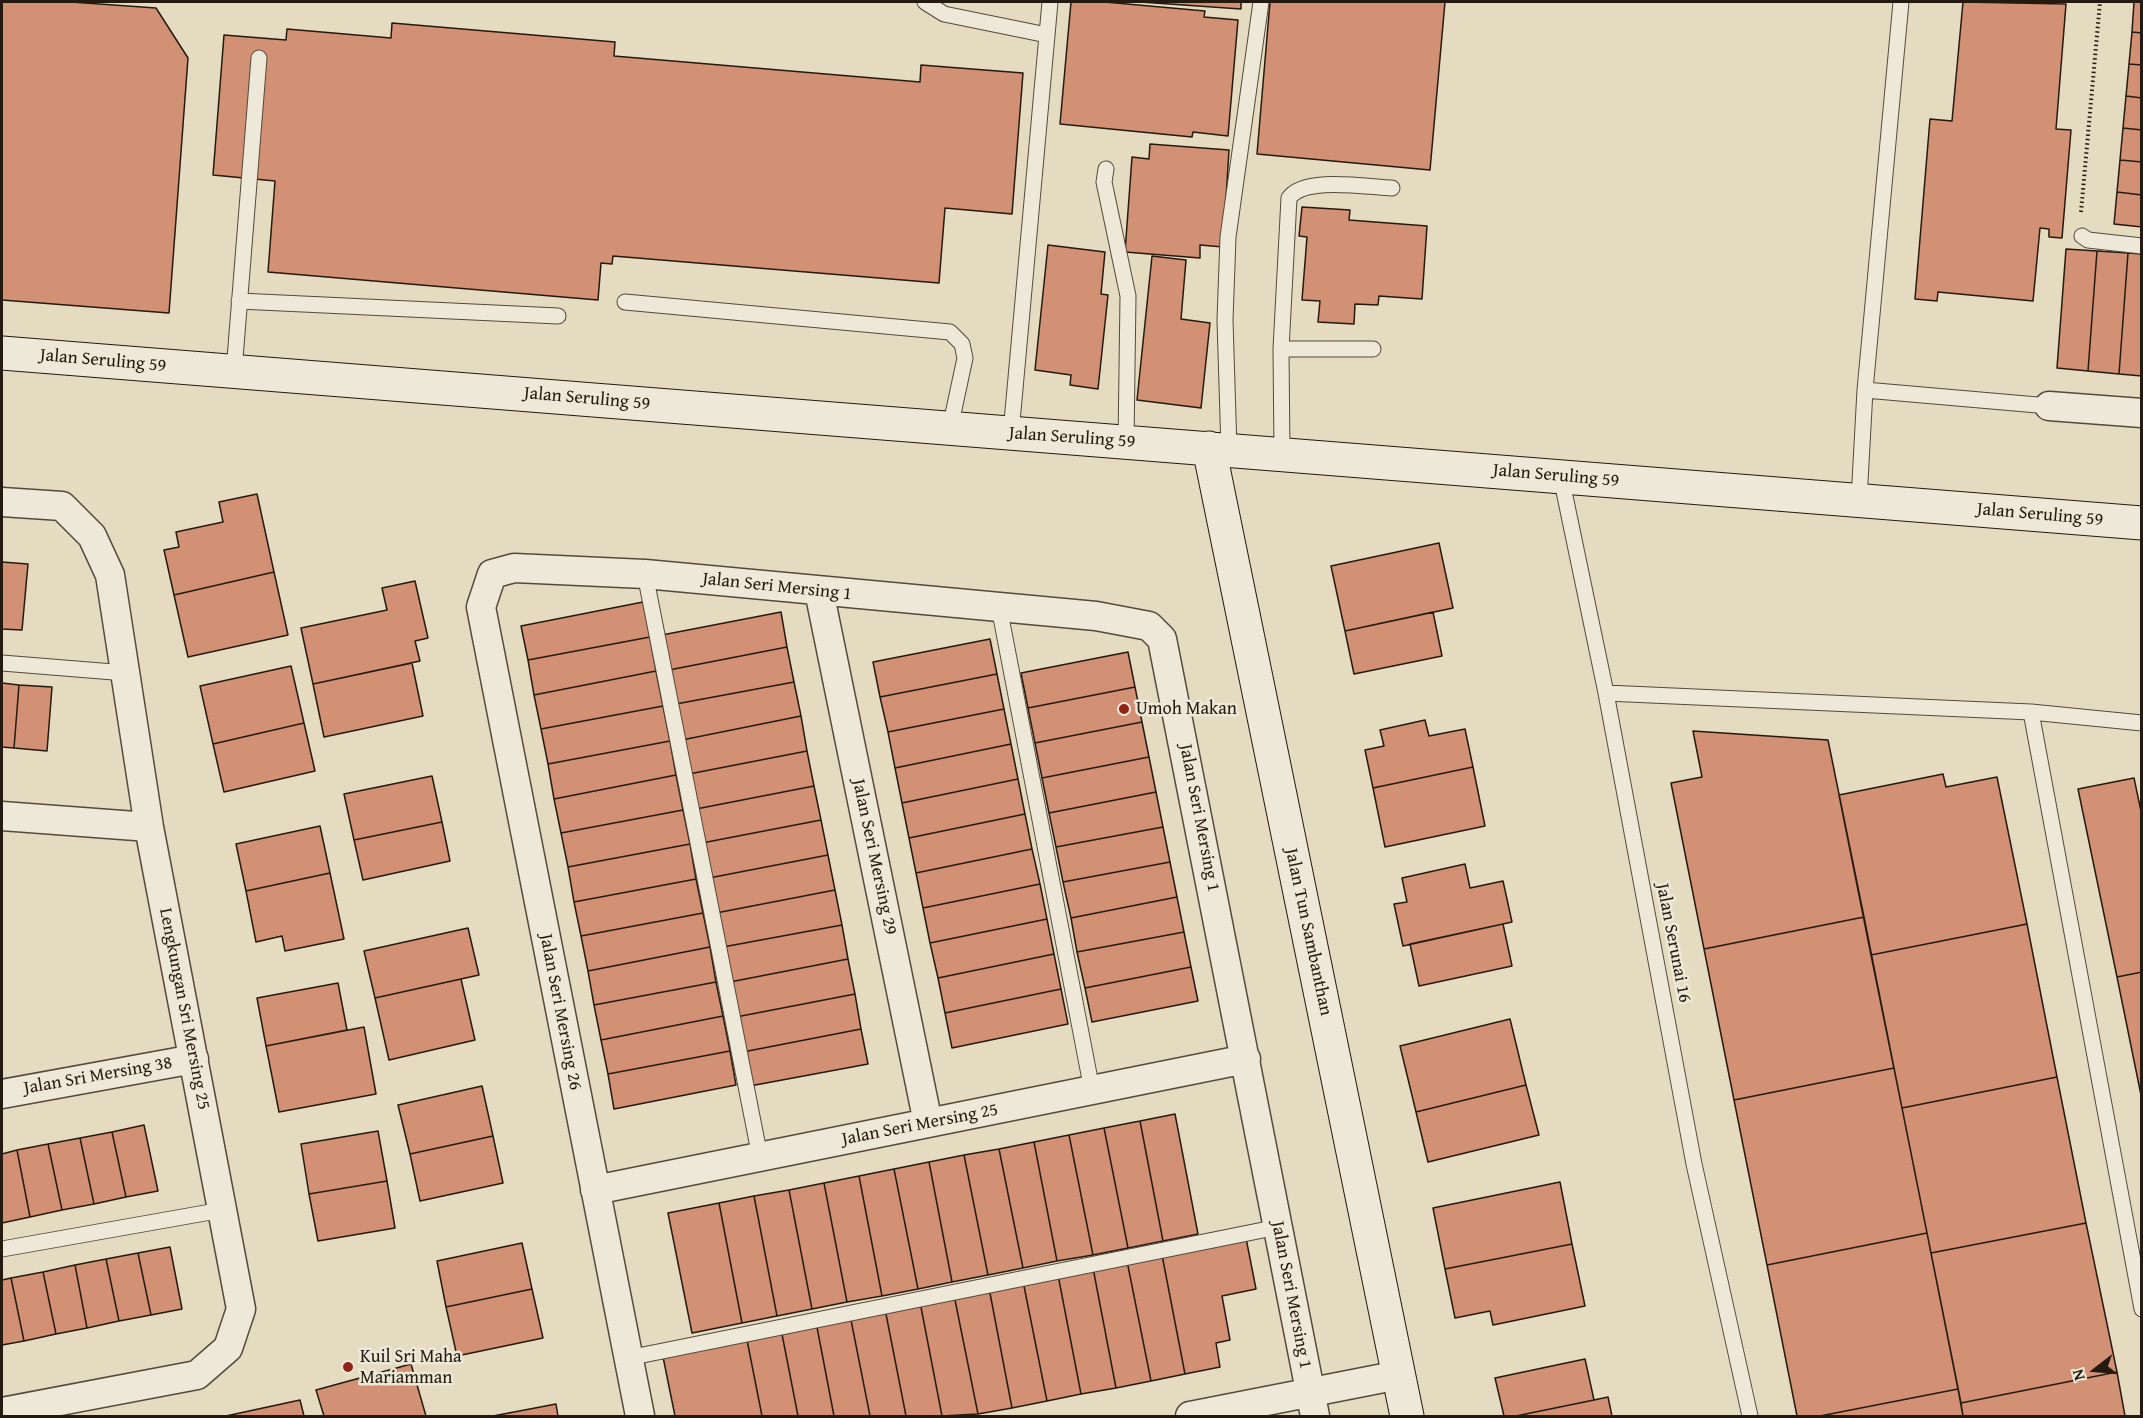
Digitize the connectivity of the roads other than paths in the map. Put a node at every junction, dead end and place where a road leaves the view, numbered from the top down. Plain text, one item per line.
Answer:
1 (925, 2) edge
2 (1050, 2) edge
3 (1261, 2) edge
4 (1901, 2) edge
5 (1047, 35) junction
6 (259, 58) dead end
7 (1106, 169) dead end
8 (1392, 188) dead end
9 (2082, 236) road end
10 (2142, 246) edge
11 (239, 301) junction
12 (625, 302) dead end
13 (558, 316) dead end
14 (1373, 349) dead end
15 (1281, 350) junction
16 (2, 353) edge
17 (234, 371) junction
18 (1865, 390) junction
19 (2049, 406) joint
20 (2142, 413) edge
21 (950, 428) junction
22 (1011, 433) junction
23 (1126, 442) junction
24 (1219, 449) junction
25 (1281, 454) junction
26 (1561, 477) junction
27 (1859, 500) junction
28 (2, 502) edge
29 (2142, 523) edge
30 (645, 574) junction
31 (819, 591) junction
32 (481, 607) joint
33 (999, 607) junction
34 (2, 663) edge
35 (126, 673) junction
36 (1606, 693) junction
37 (2031, 712) junction
38 (2142, 723) edge
39 (2, 816) edge
40 (149, 827) junction
41 (194, 1059) junction
42 (1246, 1059) junction
43 (1092, 1090) junction
44 (2, 1094) edge
45 (928, 1123) junction
46 (760, 1157) junction
47 (595, 1190) junction
48 (222, 1210) junction
49 (1278, 1227) junction
50 (2, 1249) edge
51 (2142, 1309) edge
52 (628, 1358) junction
53 (1399, 1375) junction
54 (1320, 1399) edge
55 (2, 1412) edge
56 (639, 1416) edge
57 (1191, 1416) edge
58 (1407, 1416) edge
59 (1750, 1416) edge

1 - 5 lane
2 - 5 lane
3 - 24 lane
4 - 18 lane
5 - 22 lane
6 - 11 lane
7 - 23 lane
8 - 15 lane
9 - 10 lane
11 - 13 lane
11 - 17 lane
12 - 21 lane
14 - 15 lane
15 - 25 lane
16 - 17 main road, Jalan Seruling 59
17 - 21 main road, Jalan Seruling 59
18 - 19 lane
18 - 27 lane
19 - 20 street
21 - 22 main road, Jalan Seruling 59
22 - 23 main road, Jalan Seruling 59
23 - 24 main road, Jalan Seruling 59
24 - 25 main road, Jalan Seruling 59
24 - 53 main road, Jalan Tun Sambanthan
25 - 26 main road, Jalan Seruling 59
26 - 27 main road, Jalan Seruling 59
26 - 36 lane, Jalan Serunai 16
27 - 29 main road, Jalan Seruling 59
28 - 35 street, Lengkungan Sri Mersing 25
30 - 31 street, Jalan Seri Mersing 1
30 - 32 street, Jalan Seri Mersing 1
30 - 46 lane
31 - 33 street, Jalan Seri Mersing 1
31 - 45 street, Jalan Seri Mersing 29
32 - 47 street, Jalan Seri Mersing 26
33 - 42 street, Jalan Seri Mersing 1
33 - 43 lane
34 - 35 lane
35 - 40 street, Lengkungan Sri Mersing 25
36 - 37 lane
36 - 59 lane, Jalan Serunai 16
37 - 38 lane
37 - 51 lane
39 - 40 street
40 - 41 street, Lengkungan Sri Mersing 25
41 - 44 street, Jalan Sri Mersing 38
41 - 48 street, Lengkungan Sri Mersing 25
42 - 43 street, Jalan Seri Mersing 25
42 - 49 street, Jalan Seri Mersing 1
43 - 45 street, Jalan Seri Mersing 25
45 - 46 street, Jalan Seri Mersing 25
46 - 47 street, Jalan Seri Mersing 25
47 - 52 street, Jalan Seri Mersing 26
48 - 50 lane
48 - 55 street, Lengkungan Sri Mersing 25
49 - 52 lane
49 - 54 street, Jalan Seri Mersing 1
52 - 56 street, Jalan Seri Mersing 26
53 - 54 street
53 - 58 main road, Jalan Tun Sambanthan
54 - 57 street

